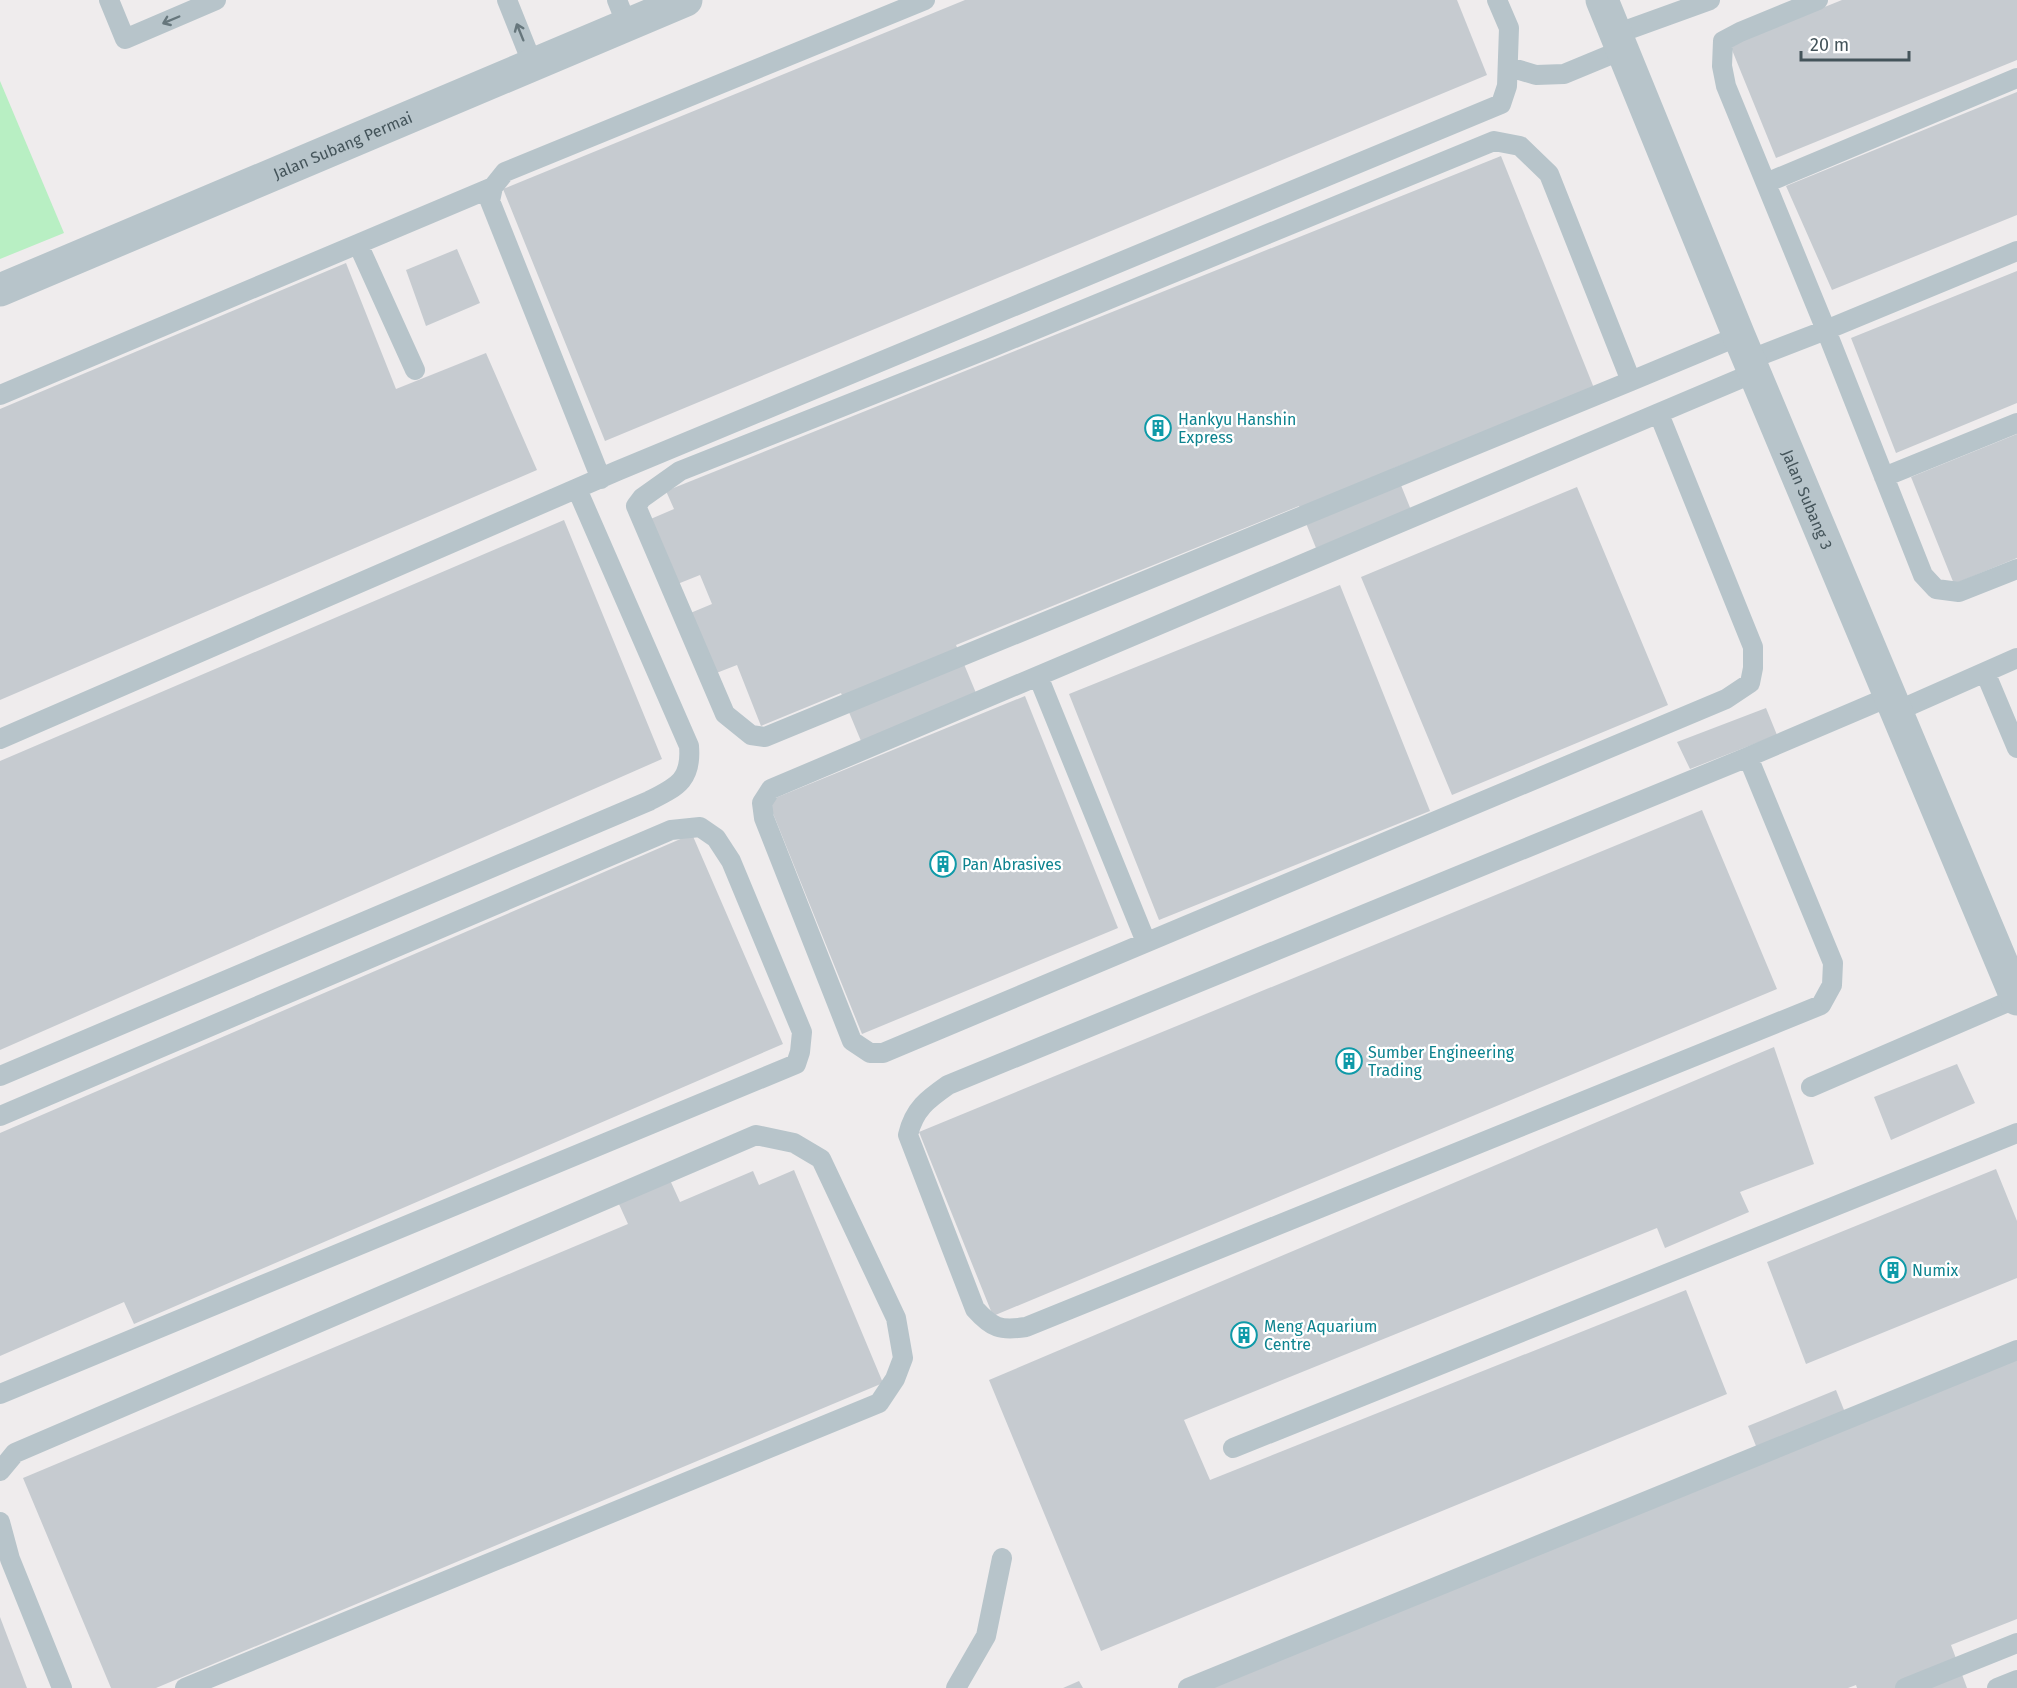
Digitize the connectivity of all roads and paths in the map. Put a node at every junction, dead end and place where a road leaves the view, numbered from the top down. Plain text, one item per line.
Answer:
1 (109, 0) edge
2 (216, 0) edge
3 (507, 0) edge
4 (686, 0) edge
5 (925, 0) edge
6 (1497, 0) edge
7 (1602, 0) edge
8 (1710, 0) edge
9 (1818, 0) edge
10 (622, 12) edge
11 (1619, 42) junction
12 (533, 65) junction
13 (1509, 67) junction
14 (2017, 78) edge
15 (1766, 183) junction
16 (493, 187) junction
17 (358, 244) junction
18 (2017, 251) edge
19 (0, 290) edge
20 (1826, 330) junction
21 (1749, 355) junction
22 (415, 370) dead end
23 (1631, 381) junction
24 (0, 395) edge
25 (1659, 414) junction
26 (2017, 423) edge
27 (1884, 477) junction
28 (601, 479) junction
29 (577, 489) junction
30 (2017, 569) edge
31 (2017, 658) edge
32 (1985, 672) junction
33 (1038, 676) junction
34 (1894, 703) junction
35 (0, 739) edge
36 (2017, 748) edge
37 (1748, 757) junction
38 (1146, 942) junction
39 (2017, 998) edge
40 (0, 1076) edge
41 (1811, 1087) dead end
42 (0, 1116) edge
43 (2017, 1132) edge
44 (2017, 1350) edge
45 (0, 1394) edge
46 (1233, 1448) dead end
47 (0, 1471) edge
48 (0, 1522) edge
49 (1002, 1558) dead end
50 (2017, 1643) edge
51 (2017, 1680) edge
52 (62, 1688) edge
53 (185, 1688) edge
54 (956, 1688) edge
55 (1188, 1688) edge
56 (1905, 1688) edge
57 (1997, 1688) edge

2 -> 1 lane
12 -> 3 lane
4 - 10 street, Jalan Subang Permai
5 - 16 lane
6 - 13 lane
7 - 11 street, Jalan Subang 3
8 - 11 lane
9 - 15 lane
10 - 12 street, Jalan Subang Permai
11 - 13 lane
11 - 21 street, Jalan Subang 3
12 - 19 street, Jalan Subang Permai
13 - 28 lane
14 - 15 lane
15 - 20 lane
16 - 17 lane
16 - 28 lane
17 - 22 lane
17 - 24 lane
18 - 20 lane
20 - 21 lane
20 - 27 lane
21 - 23 lane
21 - 25 lane
21 - 34 street, Jalan Subang 3
23 - 23 lane
25 - 33 lane
25 - 38 lane
26 - 27 lane
27 - 30 lane
28 - 29 lane
29 - 35 lane
29 - 40 lane
31 - 32 lane
32 - 34 lane
32 - 36 lane
33 - 38 lane
33 - 38 lane
34 - 37 lane
34 - 39 street, Jalan Subang 3
37 - 37 lane
39 - 41 lane
42 - 45 lane
43 - 46 lane
44 - 55 lane
47 - 53 lane
48 - 52 lane
49 - 54 lane
50 - 56 lane
51 - 57 lane

